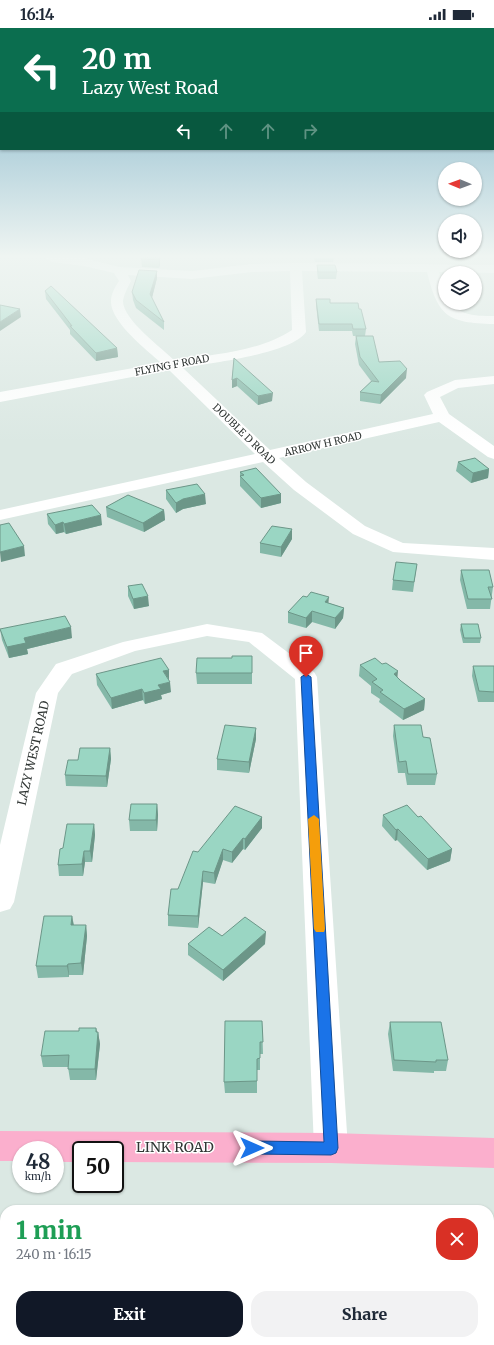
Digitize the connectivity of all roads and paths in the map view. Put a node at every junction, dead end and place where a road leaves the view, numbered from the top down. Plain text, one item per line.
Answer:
1 (124, 319) edge
2 (299, 319) edge
3 (172, 364) junction
4 (494, 380) edge
5 (0, 397) edge
6 (442, 418) junction
7 (494, 454) edge
8 (267, 456) junction
9 (0, 515) edge
10 (494, 554) edge
11 (0, 902) edge
12 (0, 1146) edge
13 (331, 1148) junction
14 (494, 1153) edge

1 - 3 street, DOUBLE D ROAD
2 - 3 street, FLYING F ROAD
3 - 5 street, FLYING F ROAD
3 - 8 street, DOUBLE D ROAD
4 - 6 street
6 - 7 street
6 - 8 street, ARROW H ROAD
8 - 9 street, ARROW H ROAD
8 - 10 street, DOUBLE D ROAD
11 - 13 street, LAZY WEST ROAD
12 - 13 main road, LINK ROAD
13 - 14 main road, LINK ROAD

